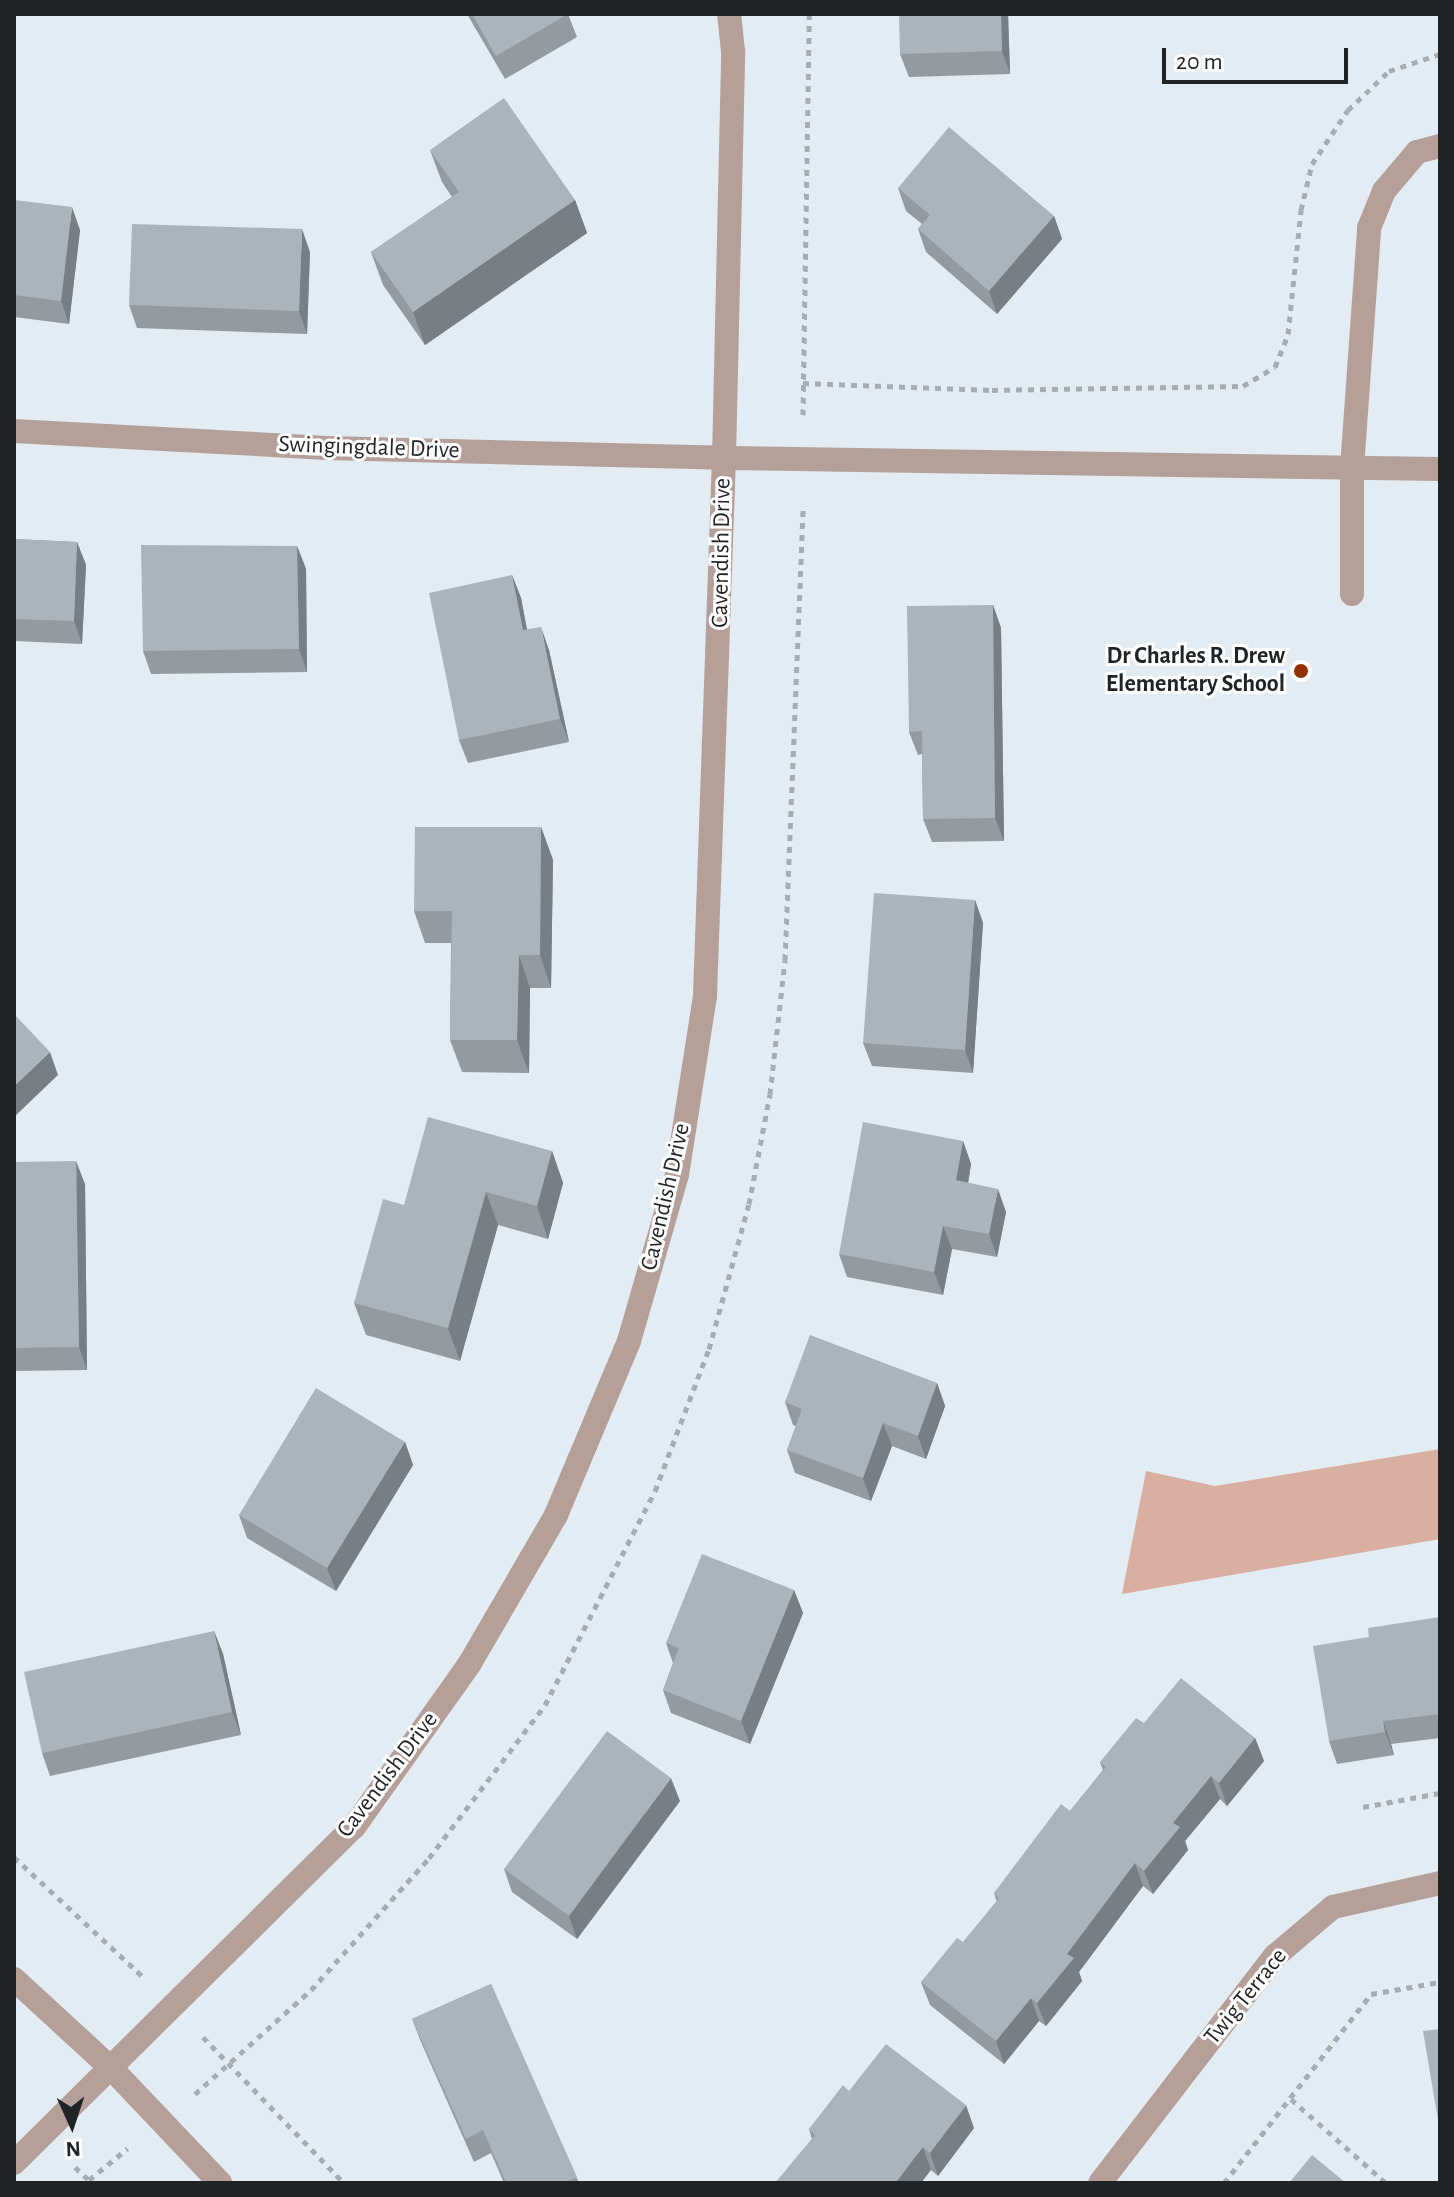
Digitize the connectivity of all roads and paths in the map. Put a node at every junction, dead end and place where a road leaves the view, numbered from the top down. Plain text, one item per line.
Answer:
1 (729, 14) edge
2 (1440, 54) edge
3 (1440, 146) edge
4 (803, 383) dead end
5 (14, 431) edge
6 (724, 458) junction
7 (1352, 468) junction
8 (1440, 469) edge
9 (1352, 594) dead end
10 (1440, 1793) edge
11 (1363, 1807) dead end
12 (1440, 1883) edge
13 (14, 1979) edge
14 (1440, 1982) edge
15 (112, 2069) junction
16 (1291, 2099) junction
17 (14, 2163) edge
18 (220, 2183) edge
19 (1100, 2183) edge
20 (1224, 2183) edge
21 (1386, 2183) edge

1 - 6 street, Cavendish Drive
2 - 4 path
3 - 7 street
5 - 6 street, Swingingdale Drive
6 - 7 street, Swingingdale Drive
6 - 15 street, Cavendish Drive
7 - 8 street, Swingingdale Drive
7 - 9 street
10 - 11 path
12 - 19 street, Twig Terrace
13 - 15 street
14 - 16 path
15 - 17 street, Cavendish Drive
15 - 18 street
16 - 20 path
16 - 21 path

